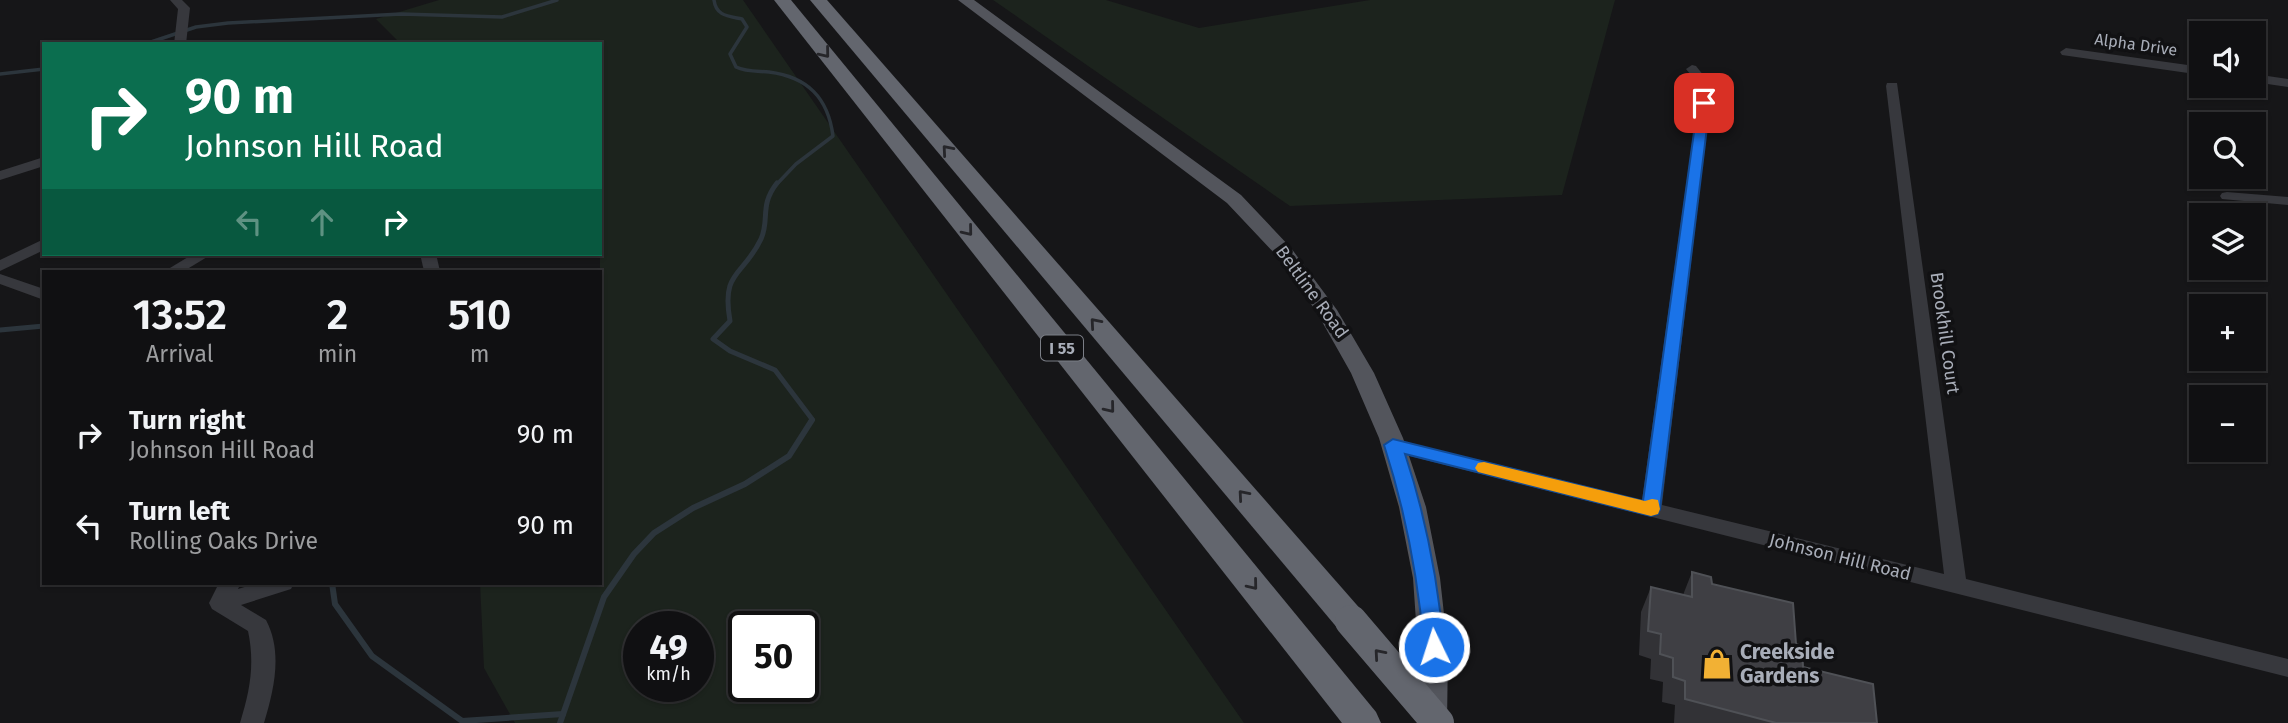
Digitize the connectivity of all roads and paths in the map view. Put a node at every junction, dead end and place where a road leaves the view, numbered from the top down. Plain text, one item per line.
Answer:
1 (176, 0) edge
2 (782, 0) edge
3 (818, 0) edge
4 (965, 0) edge
5 (180, 42) edge
6 (2066, 52) dead end
7 (1692, 69) dead end
8 (2189, 69) edge
9 (2266, 80) edge
10 (2288, 83) edge
11 (1892, 86) dead end
12 (42, 162) edge
13 (0, 176) edge
14 (2227, 196) dead end
15 (2288, 201) edge
16 (42, 245) edge
17 (200, 256) edge
18 (0, 266) edge
19 (175, 270) edge
20 (0, 279) edge
21 (42, 294) edge
22 (1393, 445) junction
23 (1651, 509) junction
24 (271, 585) edge
25 (1956, 586) junction
26 (225, 593) edge
27 (2288, 668) edge
28 (252, 723) edge
29 (1363, 723) edge
30 (1432, 723) edge
31 (1438, 723) edge

1 - 5 street
2 -> 29 highway, I 55
31 -> 3 highway, I 55, bridge
4 - 22 main road, Beltline Road
6 - 8 street, Alpha Drive
7 - 23 street
9 - 10 street
11 - 25 street, Brookhill Court
12 - 13 street
14 - 15 street
16 - 18 street
17 - 19 street
20 - 21 street
22 - 23 street, Johnson Hill Road
22 - 30 main road, Beltline Road
23 - 25 street, Johnson Hill Road
24 - 26 street
25 - 27 street, Johnson Hill Road
26 - 28 street

